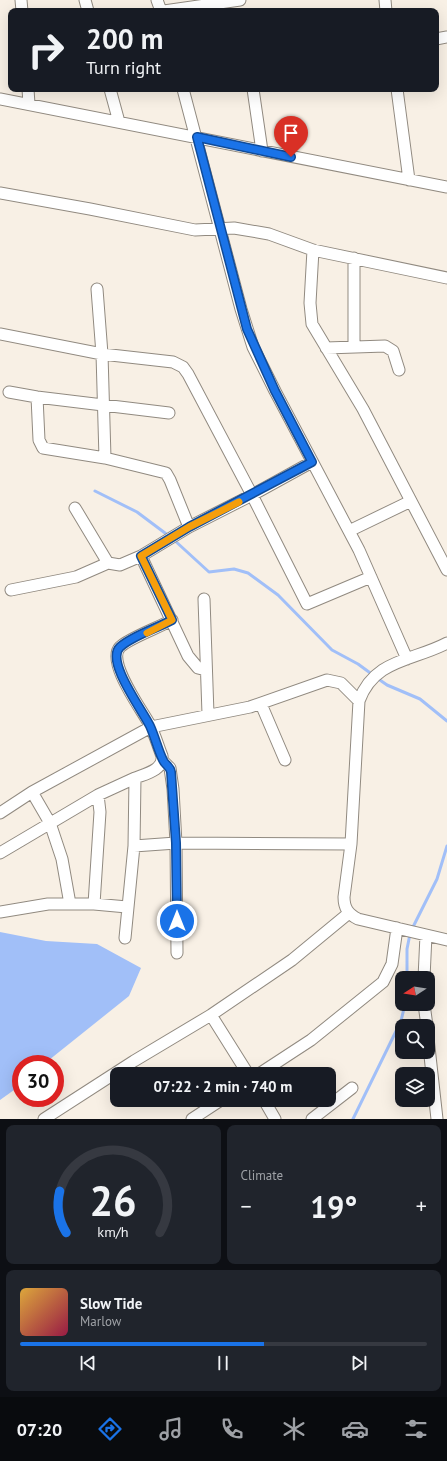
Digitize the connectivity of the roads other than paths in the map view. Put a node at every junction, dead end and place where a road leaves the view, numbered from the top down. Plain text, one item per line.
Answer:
1 (239, 0) edge
2 (183, 8) edge
3 (28, 92) edge
4 (111, 92) edge
5 (184, 92) edge
6 (253, 92) edge
7 (397, 92) edge
8 (0, 99) edge
9 (29, 104) junction
10 (119, 122) junction
11 (197, 137) junction
12 (262, 151) junction
13 (409, 180) junction
14 (447, 187) edge
15 (0, 193) edge
16 (222, 230) junction
17 (313, 250) junction
18 (354, 258) junction
19 (447, 278) edge
20 (97, 289) dead end
21 (0, 334) edge
22 (354, 346) junction
23 (326, 348) junction
24 (102, 354) junction
25 (399, 370) dead end
26 (9, 392) dead end
27 (37, 397) junction
28 (104, 406) junction
29 (168, 413) dead end
30 (105, 458) junction
31 (312, 462) junction
32 (252, 495) junction
33 (411, 501) junction
34 (75, 508) dead end
35 (189, 527) junction
36 (349, 531) junction
37 (141, 556) junction
38 (108, 563) junction
39 (447, 570) edge
40 (371, 577) junction
41 (11, 590) dead end
42 (204, 599) dead end
43 (172, 620) junction
44 (447, 643) edge
45 (407, 659) junction
46 (206, 670) junction
47 (359, 701) junction
48 (261, 704) junction
49 (208, 714) junction
50 (151, 727) junction
51 (285, 760) dead end
52 (163, 761) junction
53 (135, 778) junction
54 (32, 792) junction
55 (98, 795) junction
56 (0, 813) edge
57 (50, 823) junction
58 (176, 843) junction
59 (351, 844) junction
60 (134, 846) junction
61 (0, 853) edge
62 (70, 904) junction
63 (94, 904) junction
64 (127, 907) junction
65 (0, 912) edge
66 (349, 913) junction
67 (400, 929) junction
68 (424, 934) junction
69 (125, 938) dead end
70 (447, 940) edge
71 (177, 953) dead end
72 (424, 971) edge
73 (211, 1015) junction
74 (431, 1059) edge
75 (244, 1067) edge
76 (270, 1067) edge
77 (352, 1088) dead end
78 (210, 1107) edge
79 (268, 1107) edge
80 (44, 1119) edge
81 (192, 1119) edge
82 (274, 1119) edge
83 (312, 1119) edge
84 (438, 1119) edge

1 - 2 street
3 - 9 street
4 - 10 street
5 - 11 street
6 - 12 street
7 - 13 street
8 - 9 street
9 - 10 street
10 - 11 street
11 - 12 street
11 - 16 street
12 - 13 street
13 - 14 street
15 - 16 street
16 - 17 street
16 - 31 street
17 - 18 street
17 - 23 street
18 - 19 street
18 - 22 street
20 - 24 street
21 - 24 street
22 - 23 street
22 - 25 street
23 - 33 street
24 - 28 street
24 - 32 street
26 - 27 street
27 - 28 street
27 - 30 street
28 - 29 street
28 - 30 street
30 - 35 street
31 - 32 street
31 - 36 street
32 - 35 street
32 - 40 street
33 - 36 street
33 - 39 street
34 - 38 street
35 - 37 street
36 - 40 street
37 - 38 street
37 - 43 street
38 - 41 street
40 - 45 street
42 - 46 street
43 - 46 street
43 - 50 street
44 - 45 street
45 - 47 street
46 - 49 street
47 - 48 street
47 - 59 street
48 - 49 street
48 - 51 street
49 - 50 street
50 - 52 street
50 - 54 street
52 - 53 street
52 - 58 street
53 - 55 street
53 - 60 street
54 - 56 street
54 - 57 street
55 - 57 street
55 - 63 street
57 - 61 street
57 - 62 street
58 - 59 street
58 - 60 street
58 - 71 street
59 - 66 street
60 - 64 street
62 - 63 street
62 - 65 street
63 - 64 street
64 - 69 street
66 - 67 street
66 - 73 street
67 - 68 street
67 - 76 street
68 - 70 street
68 - 72 street
73 - 75 street
73 - 80 street
74 - 84 street
77 - 83 street
78 - 81 street
79 - 82 street

